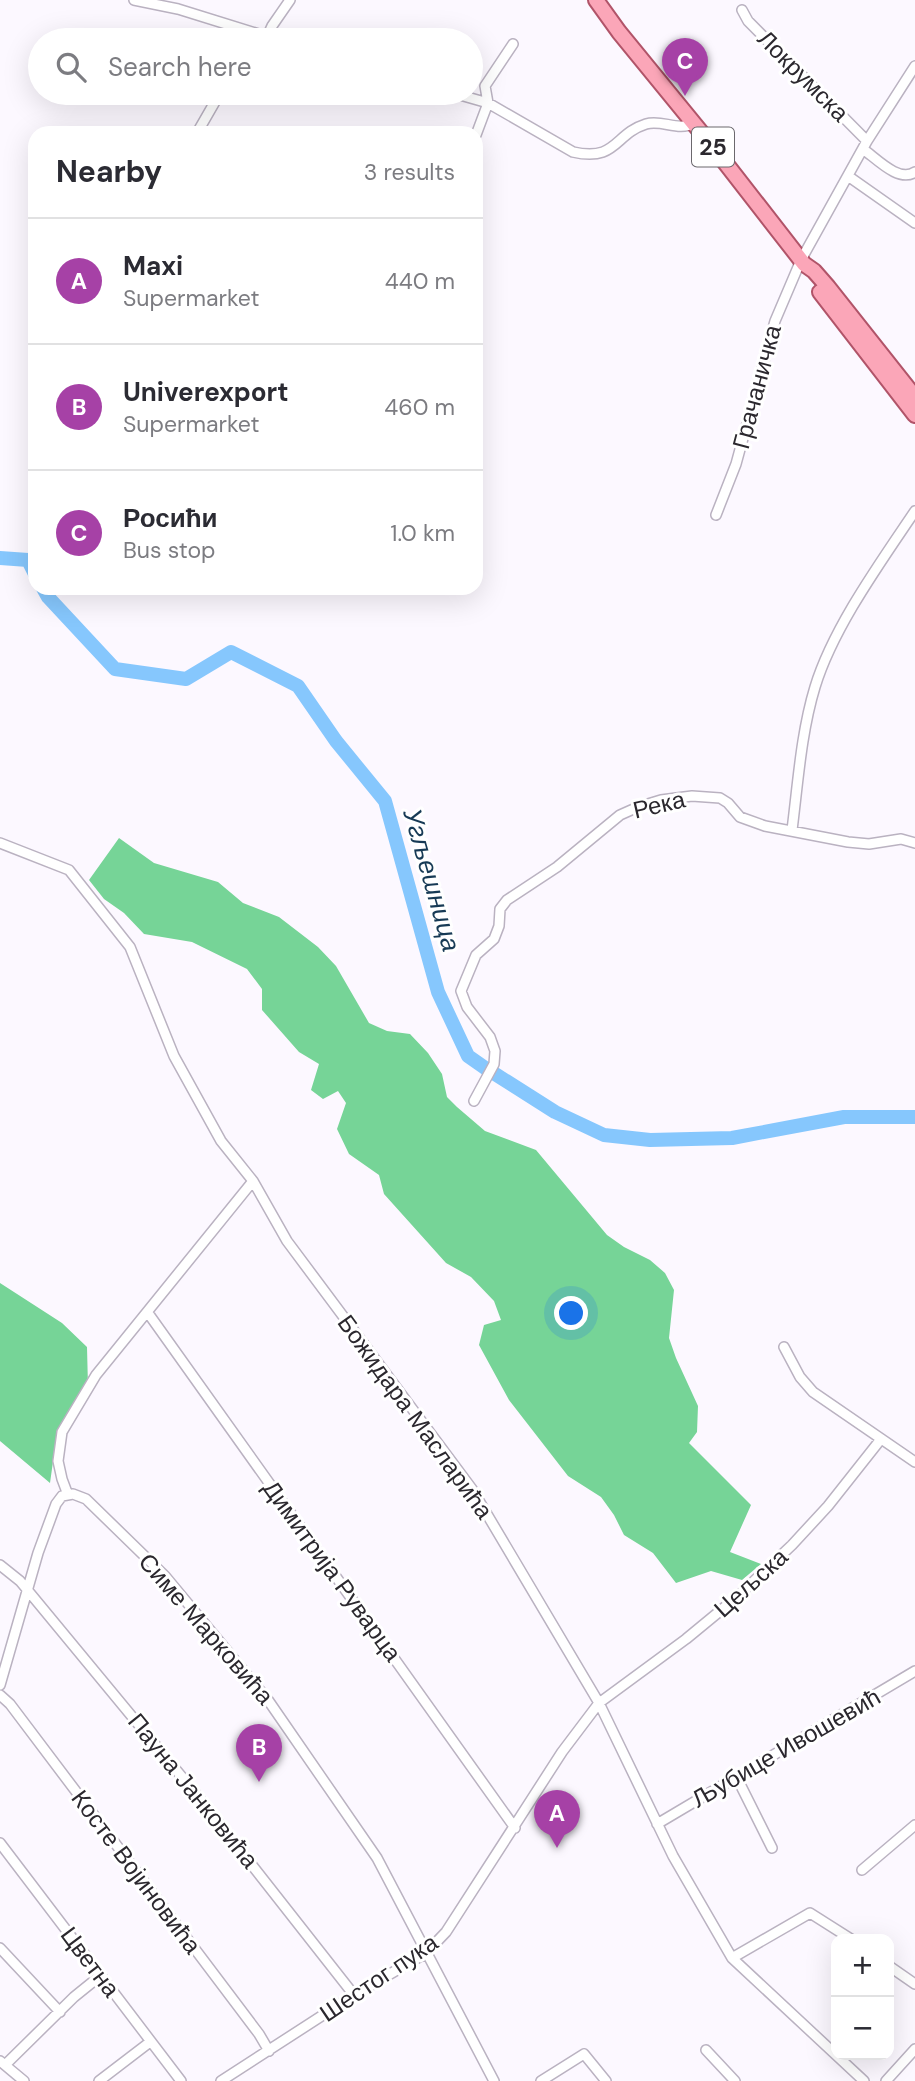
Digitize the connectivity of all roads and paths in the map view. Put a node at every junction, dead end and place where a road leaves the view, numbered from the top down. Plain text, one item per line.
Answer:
1 (134, 0) edge
2 (290, 0) edge
3 (584, 0) edge
4 (596, 0) edge
5 (179, 5) edge
6 (742, 10) dead end
7 (233, 28) edge
8 (271, 28) edge
9 (619, 32) junction
10 (513, 44) dead end
11 (915, 66) edge
12 (483, 102) edge
13 (488, 103) junction
14 (213, 105) edge
15 (694, 123) junction
16 (201, 126) edge
17 (479, 126) edge
18 (865, 145) junction
19 (915, 172) edge
20 (848, 176) junction
21 (915, 223) edge
22 (803, 262) junction
23 (915, 397) edge
24 (915, 415) edge
25 (915, 511) edge
26 (716, 515) dead end
27 (792, 830) junction
28 (0, 843) edge
29 (915, 843) edge
30 (474, 1101) dead end
31 (253, 1181) junction
32 (148, 1313) junction
33 (784, 1347) dead end
34 (881, 1439) junction
35 (915, 1462) edge
36 (65, 1495) junction
37 (0, 1565) edge
38 (27, 1591) junction
39 (915, 1671) edge
40 (0, 1685) edge
41 (0, 1695) edge
42 (599, 1703) junction
43 (737, 1778) junction
44 (657, 1824) junction
45 (915, 1825) edge
46 (515, 1828) junction
47 (0, 1843) edge
48 (772, 1848) dead end
49 (862, 1870) dead end
50 (843, 1934) edge
51 (0, 1948) edge
52 (426, 1953) junction
53 (732, 1958) junction
54 (894, 1969) edge
55 (100, 1976) junction
56 (915, 1984) edge
57 (355, 1995) junction
58 (60, 2012) junction
59 (150, 2042) junction
60 (915, 2049) edge
61 (706, 2050) dead end
62 (269, 2051) junction
63 (2, 2063) edge
64 (24, 2081) edge
65 (99, 2081) edge
66 (181, 2081) edge
67 (221, 2081) edge
68 (494, 2081) edge
69 (541, 2081) edge
70 (606, 2081) edge
71 (734, 2081) edge
72 (864, 2081) edge
73 (886, 2081) edge

1 - 5 street
2 - 8 street
3 - 9 main road, 25
4 - 9 main road, 25
5 - 7 street
6 - 18 street, Локрумска
9 - 15 main road, 25
10 - 13 street
11 - 18 street, Грачаничка
12 - 13 street
13 - 15 street
13 - 17 street
14 - 16 street
15 - 22 main road, 25
18 - 19 street, Локрумска
18 - 20 street, Грачаничка
20 - 21 street
20 - 22 street, Грачаничка
22 - 23 main road, 25
22 - 24 main road, 25
22 - 26 street, Грачаничка
25 - 27 street
27 - 29 street, Река
27 - 30 street, Река
28 - 31 street, Божидара Масларића
31 - 32 street
31 - 42 street, Божидара Масларића
32 - 36 street
32 - 46 street, Димитрија Руварца
33 - 34 street
34 - 35 street
34 - 42 street, Цељска
36 - 38 street
36 - 52 street, Симе Марковића
37 - 38 street, Пауна Јанковића
38 - 40 street
38 - 57 street, Пауна Јанковића
39 - 43 street, Љубице Ивошевић
41 - 62 street, Косте Војиновића
42 - 44 street, Божидара Масларића
42 - 46 street, Шестог пука
43 - 44 street, Љубице Ивошевић
43 - 48 street
44 - 53 street, Божидара Масларића
45 - 49 street
46 - 52 street, Шестог пука
47 - 55 street, Цветна
50 - 53 street
51 - 58 street
52 - 57 street, Шестог пука
52 - 68 street, Симе Марковића
53 - 72 street, Божидара Масларића
54 - 56 street
55 - 58 street
55 - 59 street, Цветна
57 - 62 street, Шестог пука
58 - 63 street
59 - 65 street
59 - 66 street, Цветна
60 - 73 street
61 - 71 street
62 - 67 street, Шестог пука
63 - 64 street
69 - 70 street

